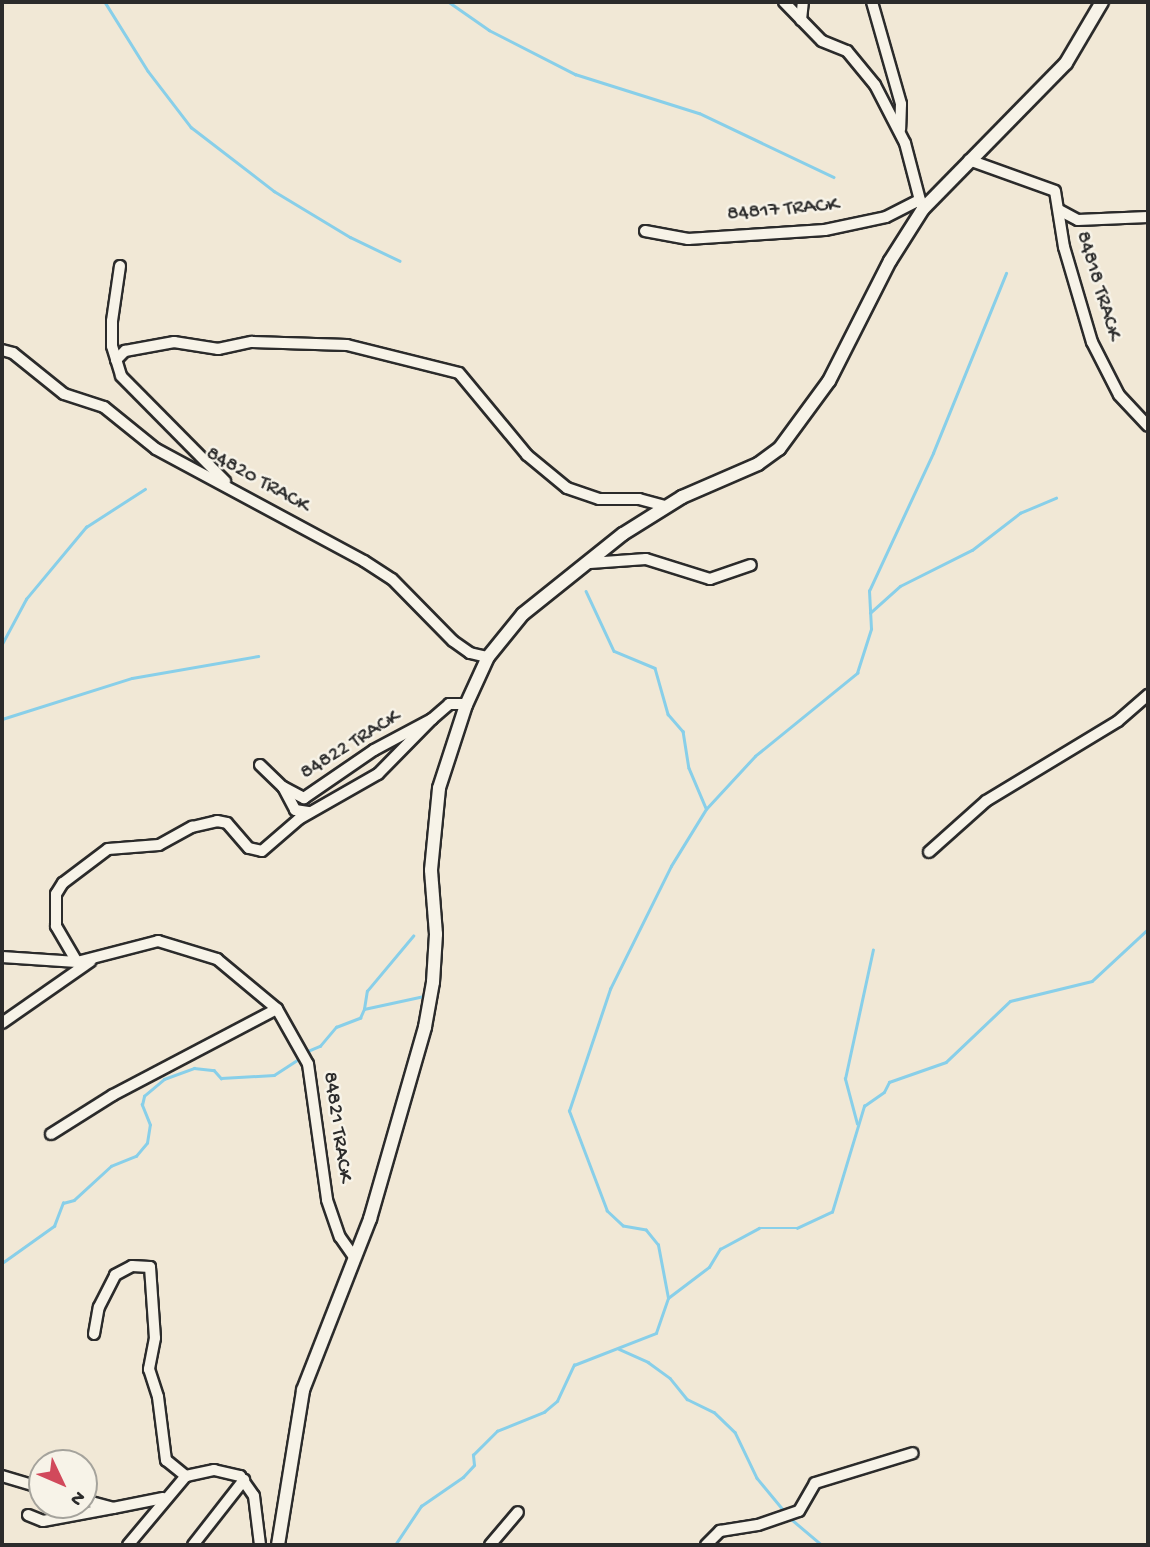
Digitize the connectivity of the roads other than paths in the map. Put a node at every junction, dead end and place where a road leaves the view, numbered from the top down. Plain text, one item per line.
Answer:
1 (784, 2) edge
2 (803, 2) edge
3 (872, 2) edge
4 (1102, 2) edge
5 (801, 20) junction
6 (900, 130) junction
7 (969, 160) junction
8 (921, 204) junction
9 (1059, 210) junction
10 (1148, 217) edge
11 (645, 230) dead end
12 (120, 266) dead end
13 (2, 350) edge
14 (116, 360) junction
15 (1148, 426) edge
16 (228, 484) junction
17 (666, 506) junction
18 (590, 563) junction
19 (751, 565) dead end
20 (488, 657) junction
21 (1148, 695) edge
22 (466, 704) junction
23 (432, 719) junction
24 (260, 765) dead end
25 (283, 787) junction
26 (310, 812) junction
27 (929, 852) dead end
28 (2, 957) edge
29 (92, 960) junction
30 (77, 962) junction
31 (277, 1009) junction
32 (2, 1023) edge
33 (51, 1135) dead end
34 (354, 1257) junction
35 (94, 1334) dead end
36 (913, 1453) dead end
37 (2, 1476) edge
38 (186, 1476) junction
39 (244, 1480) junction
40 (28, 1484) edge
41 (164, 1498) junction
42 (98, 1504) edge
43 (113, 1508) junction
44 (98, 1511) edge
45 (518, 1512) dead end
46 (128, 1545) edge
47 (193, 1545) edge
48 (260, 1545) edge
49 (278, 1545) edge
50 (490, 1545) edge
51 (706, 1545) edge

1 - 5 street
2 - 5 street
3 - 6 street
4 - 7 street
5 - 6 street
6 - 8 street
7 - 8 street
7 - 9 street, 84818 TRACK
8 - 11 street, 84817 TRACK
8 - 17 street
9 - 10 street
9 - 15 street, 84818 TRACK
12 - 14 street
13 - 16 street, 84820 TRACK
14 - 16 street
14 - 17 street
16 - 20 street, 84820 TRACK
17 - 18 street
18 - 19 street
18 - 20 street
20 - 22 street
21 - 27 street
22 - 23 street, 84822 TRACK
22 - 34 street
23 - 25 street, 84822 TRACK
23 - 26 street
24 - 25 street, 84822 TRACK
25 - 26 street
26 - 30 street
28 - 30 street, 84821 TRACK
29 - 30 street, 84821 TRACK
29 - 31 street, 84821 TRACK
29 - 32 street
31 - 33 street
31 - 34 street, 84821 TRACK
34 - 49 street
35 - 38 street
36 - 51 street
37 - 40 street
38 - 39 street
38 - 41 street
39 - 47 street
39 - 48 street
41 - 43 street
41 - 46 street
42 - 43 street
43 - 44 street
45 - 50 street

